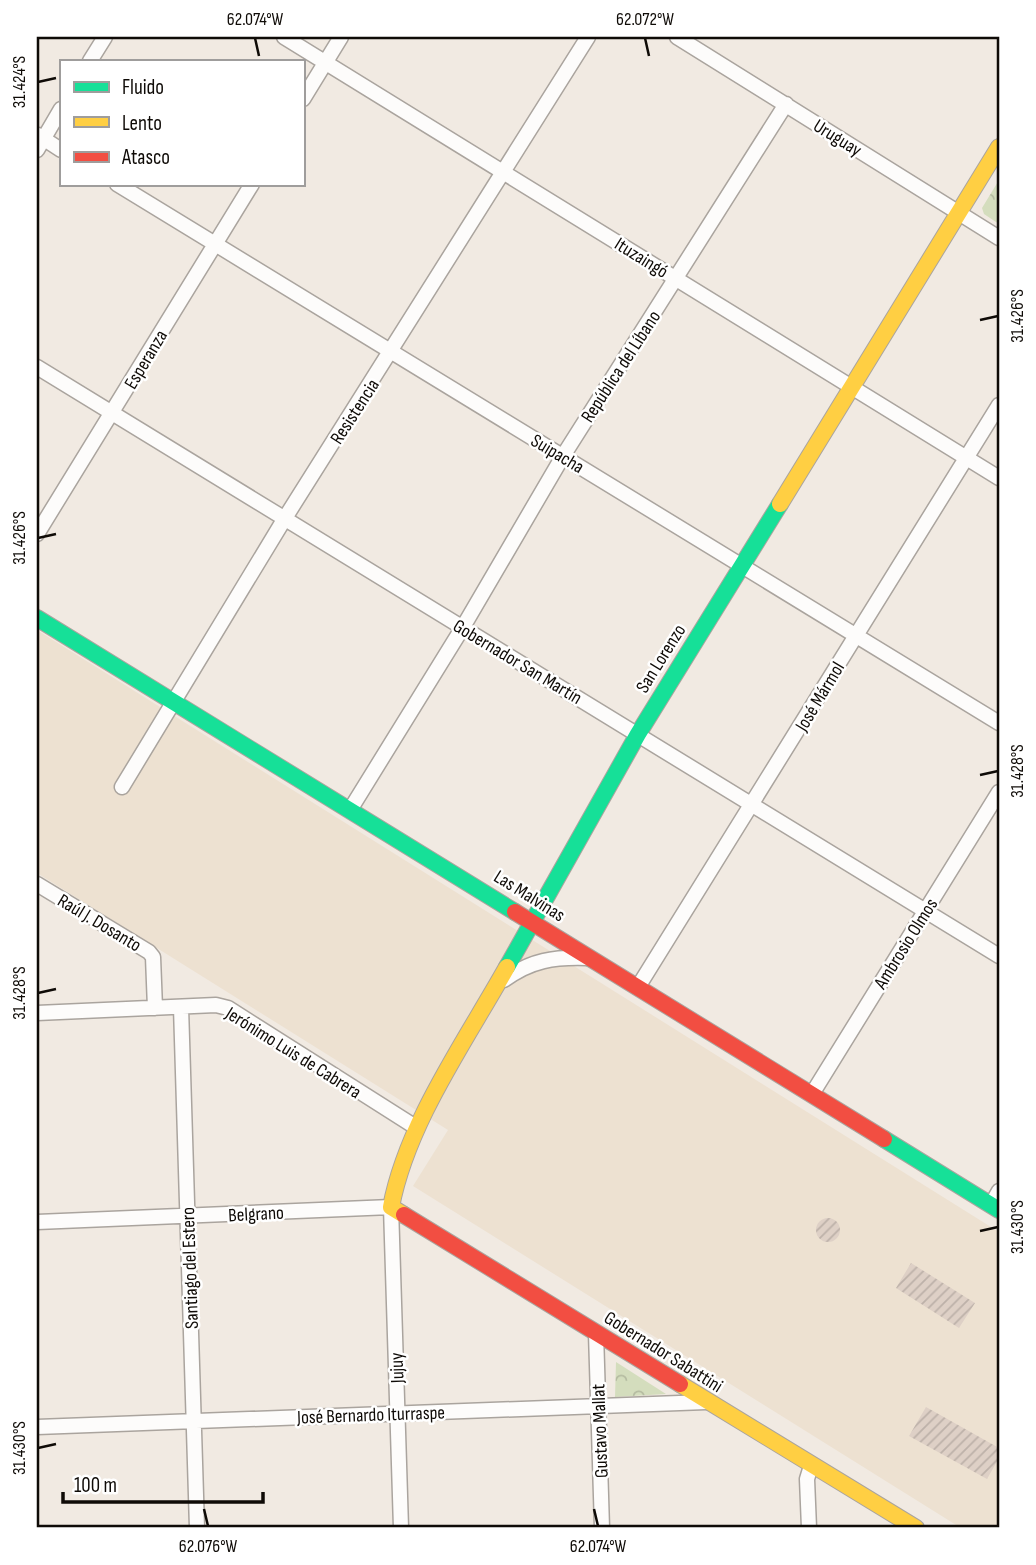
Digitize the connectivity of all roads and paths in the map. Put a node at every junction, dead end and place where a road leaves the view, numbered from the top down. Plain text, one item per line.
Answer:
1 (105, 37) edge
2 (284, 37) edge
3 (341, 37) edge
4 (588, 37) edge
5 (677, 37) edge
6 (698, 42) edge
7 (91, 60) edge
8 (325, 62) junction
9 (304, 97) edge
10 (786, 104) junction
11 (60, 110) edge
12 (39, 141) edge
13 (999, 147) edge
14 (60, 150) edge
15 (502, 171) junction
16 (120, 186) edge
17 (251, 186) edge
18 (958, 212) junction
19 (999, 238) edge
20 (215, 244) junction
21 (677, 279) junction
22 (391, 351) junction
23 (37, 367) edge
24 (850, 386) junction
25 (999, 405) edge
26 (112, 413) junction
27 (563, 456) junction
28 (966, 457) junction
29 (999, 478) edge
30 (285, 518) junction
31 (37, 534) edge
32 (742, 565) junction
33 (37, 618) edge
34 (463, 627) junction
35 (856, 635) junction
36 (174, 702) junction
37 (999, 723) edge
38 (638, 734) junction
39 (122, 787) dead end
40 (999, 792) edge
41 (752, 804) junction
42 (350, 810) junction
43 (37, 884) edge
44 (925, 910) junction
45 (533, 921) junction
46 (999, 956) edge
47 (592, 958) junction
48 (498, 985) junction
49 (638, 987) junction
50 (181, 1007) junction
51 (155, 1008) junction
52 (37, 1013) edge
53 (812, 1094) junction
54 (417, 1128) junction
55 (997, 1202) edge
56 (391, 1207) junction
57 (187, 1216) junction
58 (37, 1222) edge
59 (596, 1333) junction
60 (706, 1402) junction
61 (597, 1406) junction
62 (397, 1413) junction
63 (193, 1421) junction
64 (37, 1427) edge
65 (811, 1466) junction
66 (197, 1528) edge
67 (401, 1528) edge
68 (602, 1528) edge
69 (809, 1528) edge
70 (916, 1528) edge

1 - 7 street
2 - 8 street, Ituzaingó
3 - 8 street
4 - 15 street, Resistencia
5 - 6 street, Uruguay
6 - 10 street, Uruguay
8 - 9 street
8 - 15 street, Ituzaingó
10 - 18 street, Uruguay
10 - 21 street, República del Líbano
11 - 12 street
12 - 14 street
13 - 18 main road, San Lorenzo
15 - 21 street, Ituzaingó
15 - 22 street, Resistencia
16 - 20 street, Suipacha
17 - 20 street, Esperanza
18 - 19 street, Uruguay
18 - 24 main road, San Lorenzo
20 - 22 street, Suipacha
20 - 26 street, Esperanza
21 - 24 street, Ituzaingó
21 - 27 street, República del Líbano
22 - 27 street, Suipacha
22 - 30 street, Resistencia
23 - 26 street, Gobernador San Martín
24 - 28 street, Ituzaingó
24 - 32 main road, San Lorenzo
25 - 28 street, José Mármol
26 - 30 street, Gobernador San Martín
26 - 31 street, Esperanza
27 - 32 street, Suipacha
27 - 34 street, República del Líbano
28 - 29 street, Ituzaingó
28 - 35 street, José Mármol
30 - 34 street, Gobernador San Martín
30 - 36 street, Resistencia
32 - 35 street, Suipacha
32 - 38 main road, San Lorenzo
33 - 36 main road, Las Malvinas
34 - 38 street, Gobernador San Martín
34 - 42 street, República del Líbano
35 - 37 street, Suipacha
35 - 41 street, José Mármol
36 - 39 street, Resistencia
36 - 42 main road, Las Malvinas
38 - 41 street, Gobernador San Martín
38 - 45 main road, San Lorenzo
40 - 44 street, Ambrosio Olmos
41 - 44 street, Gobernador San Martín
41 - 49 street, José Mármol
42 - 45 main road, Las Malvinas
43 - 51 street, Raúl J. Dosanto
44 - 46 street, Gobernador San Martín
44 - 53 street, Ambrosio Olmos
45 - 47 main road, Las Malvinas
45 - 48 main road, San Lorenzo
47 - 48 street
47 - 49 main road, Las Malvinas
48 - 54 main road, San Lorenzo
49 - 53 main road, Las Malvinas
50 - 51 street, Jerónimo Luis de Cabrera
50 - 54 street, Jerónimo Luis de Cabrera
50 - 57 street, Santiago del Estero
51 - 52 street, Jerónimo Luis de Cabrera
53 - 55 main road, Las Malvinas
54 - 56 main road, San Lorenzo
56 - 57 street, Belgrano
56 - 59 main road, Gobernador Sabattini
56 - 62 street, Jujuy
57 - 58 street, Belgrano
57 - 63 street, Santiago del Estero
59 - 60 main road, Gobernador Sabattini
59 - 61 street, Gustavo Mallat
60 - 61 street, José Bernardo Iturraspe
60 - 65 main road, Gobernador Sabattini
61 - 62 street, José Bernardo Iturraspe
61 - 68 street, Gustavo Mallat
62 - 63 street, José Bernardo Iturraspe
62 - 67 street, Jujuy
63 - 64 street, José Bernardo Iturraspe
63 - 66 street, Santiago del Estero
65 - 69 street
65 - 70 main road, Gobernador Sabattini

